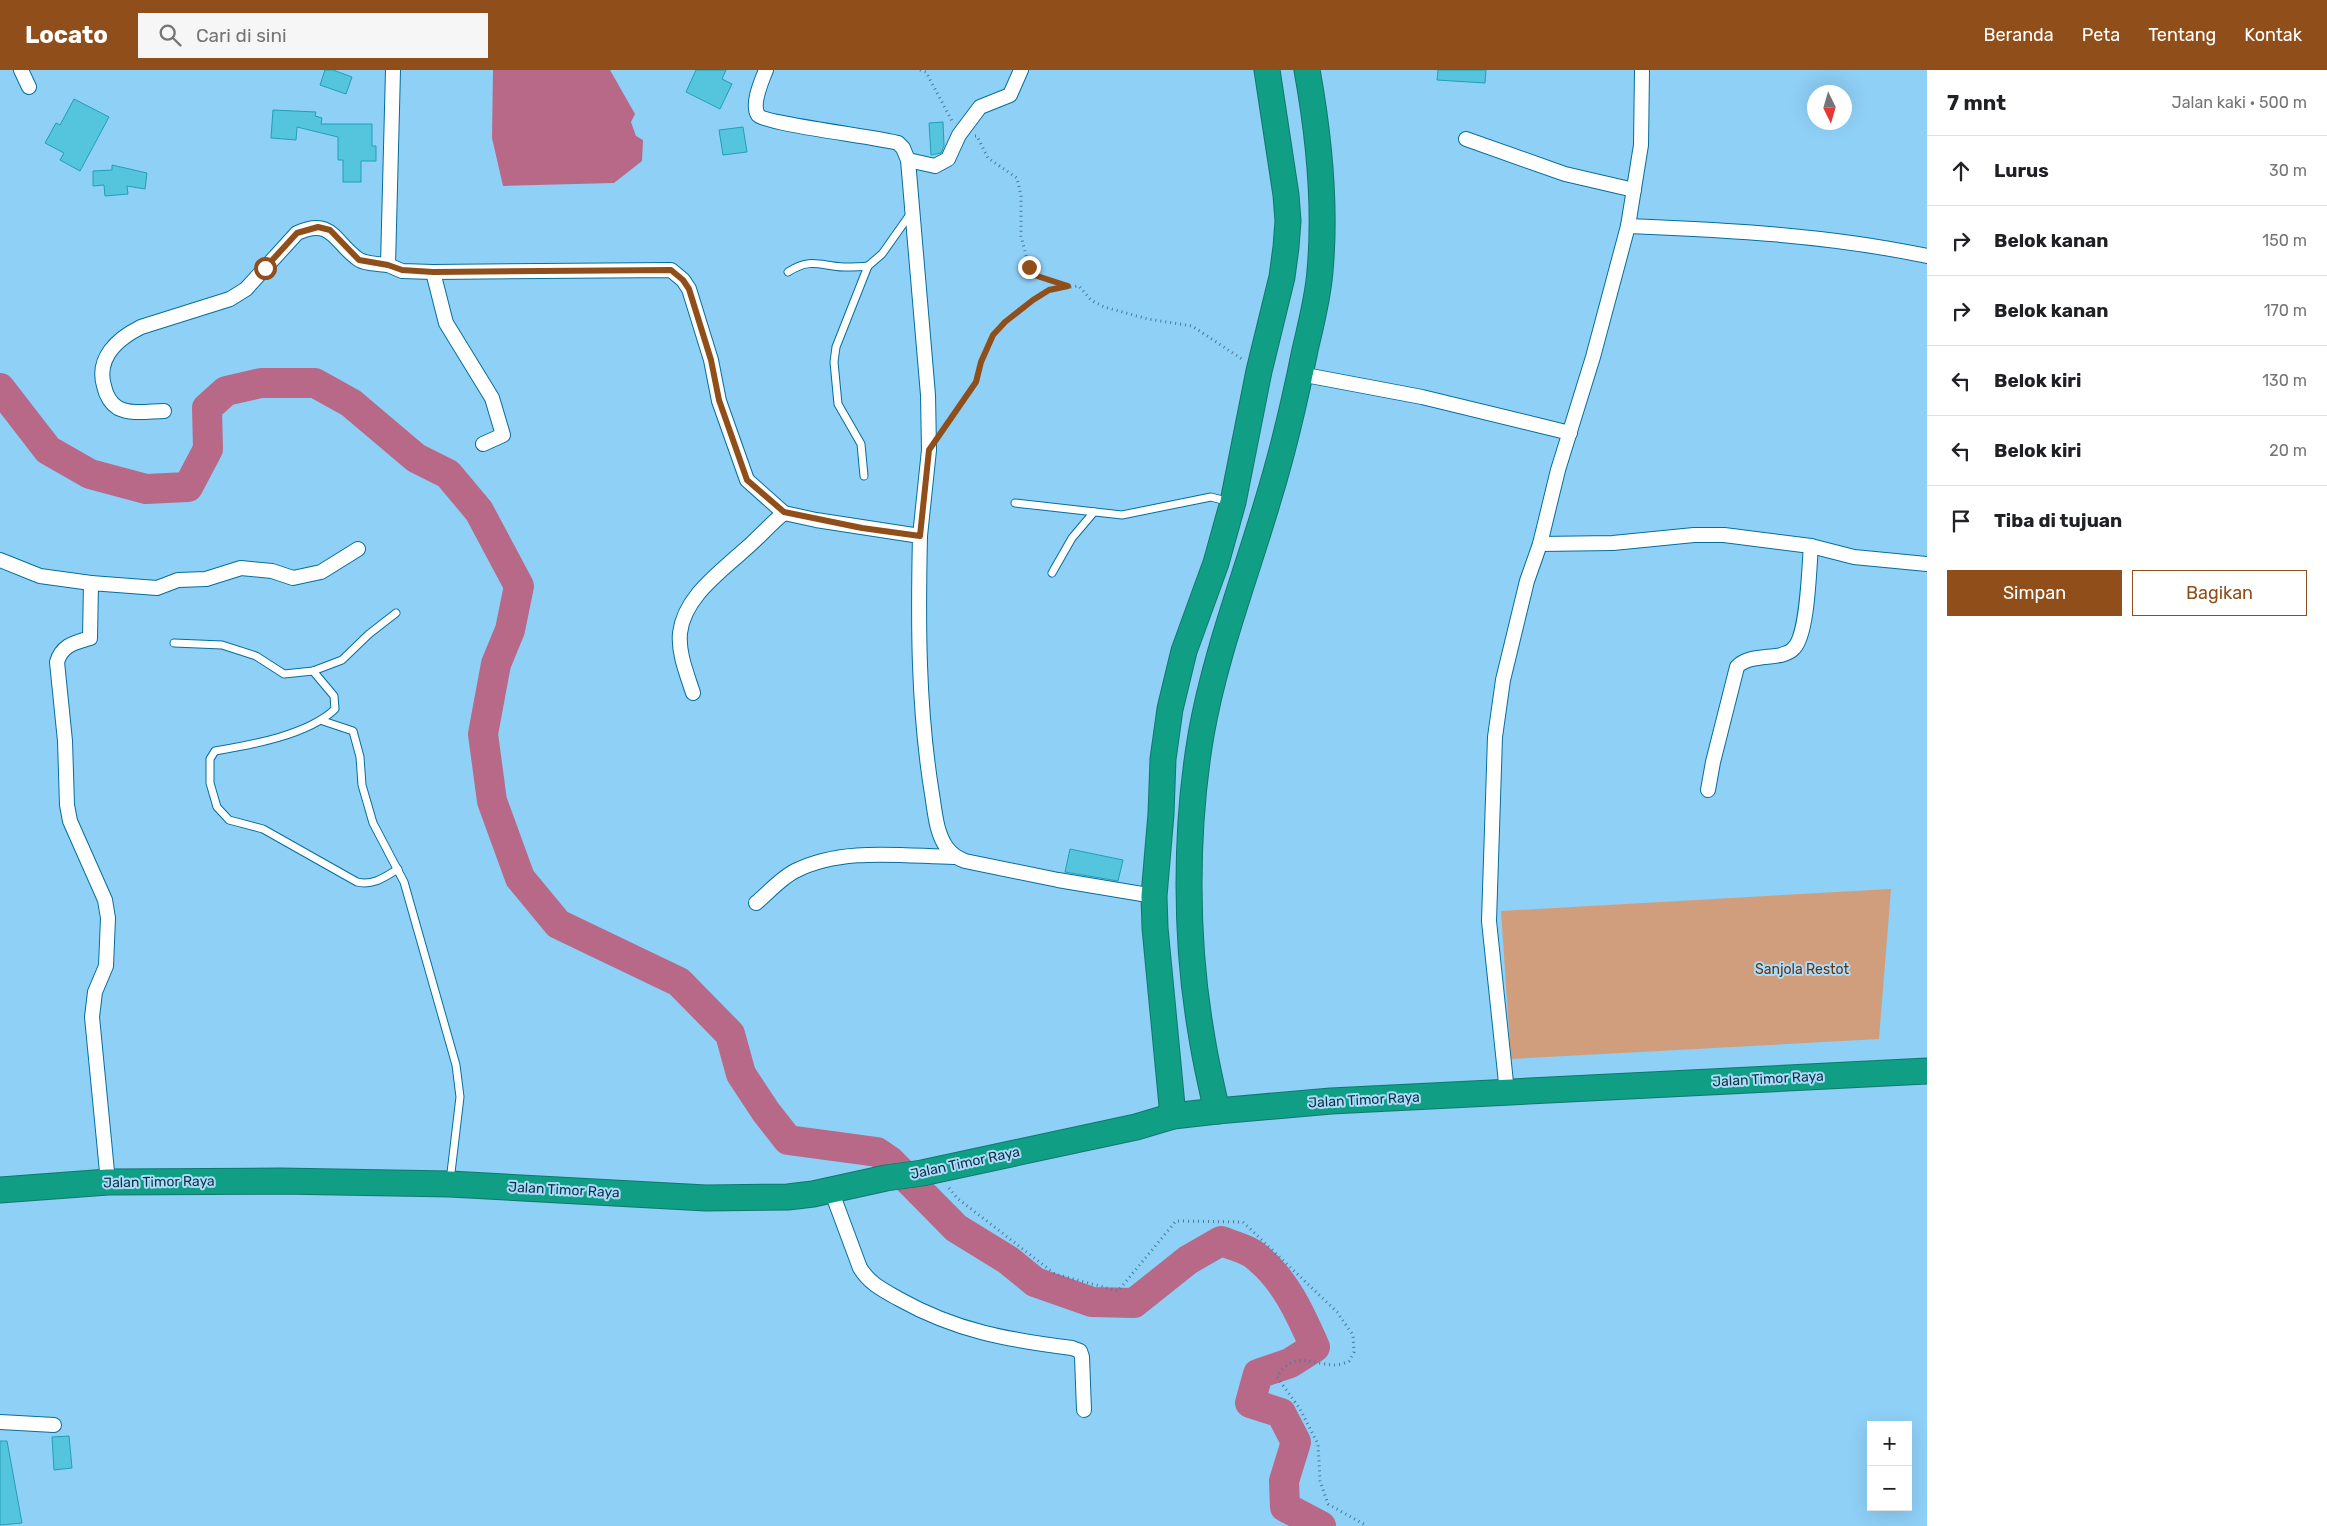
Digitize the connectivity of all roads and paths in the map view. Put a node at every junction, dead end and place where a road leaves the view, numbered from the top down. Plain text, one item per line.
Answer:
1 (21, 70) edge
2 (393, 70) edge
3 (766, 70) edge
4 (920, 70) edge
5 (1021, 70) edge
6 (1267, 70) edge
7 (1307, 70) edge
8 (1642, 70) edge
9 (29, 87) dead end
10 (1315, 123) junction
11 (1277, 127) junction
12 (959, 135) junction
13 (1466, 139) dead end
14 (908, 160) junction
15 (1634, 190) junction
16 (911, 212) junction
17 (1628, 226) junction
18 (1927, 256) edge
19 (388, 265) junction
20 (868, 266) junction
21 (433, 272) junction
22 (788, 272) dead end
23 (1068, 286) junction
24 (1259, 371) junction
25 (1300, 374) junction
26 (164, 411) dead end
27 (1570, 433) junction
28 (483, 444) dead end
29 (929, 450) junction
30 (864, 476) dead end
31 (1233, 502) junction
32 (1015, 503) dead end
33 (784, 512) junction
34 (1094, 512) junction
35 (920, 536) junction
36 (1540, 544) junction
37 (1811, 546) junction
38 (358, 549) dead end
39 (0, 560) edge
40 (1927, 564) edge
41 (1052, 573) dead end
42 (91, 582) junction
43 (396, 613) dead end
44 (174, 643) dead end
45 (1182, 661) junction
46 (1216, 670) junction
47 (313, 671) junction
48 (693, 693) dead end
49 (323, 721) junction
50 (1708, 790) dead end
51 (954, 857) junction
52 (398, 869) junction
53 (1154, 896) junction
54 (756, 903) dead end
55 (1927, 1071) edge
56 (1507, 1092) junction
57 (1217, 1111) junction
58 (1173, 1116) junction
59 (928, 1172) junction
60 (108, 1182) junction
61 (450, 1184) junction
62 (0, 1190) edge
63 (831, 1190) junction
64 (1084, 1410) dead end
65 (0, 1422) edge
66 (54, 1426) dead end
67 (1367, 1526) edge

1 - 9 street
2 - 19 street
3 - 14 street
4 - 12 path
5 - 12 street
6 - 11 highway
7 - 10 highway
8 - 15 street
10 - 11 highway
10 - 25 highway
11 - 24 highway
12 - 14 street
12 - 23 path
13 - 15 street
14 - 16 street
15 - 17 street
16 - 20 lane
16 - 29 street
17 - 18 street
17 - 27 street
19 - 21 street
19 - 26 street
20 - 22 lane
20 - 30 lane
21 - 28 street
21 - 33 street
23 - 24 path
23 - 29 path
24 - 31 highway
25 - 27 street
25 - 46 highway
27 - 36 street
29 - 35 street
31 - 34 lane
31 - 45 highway
32 - 34 lane
33 - 35 street
33 - 48 street
34 - 41 lane
35 - 51 street
36 - 37 street
36 - 56 street
37 - 40 street
37 - 50 street
38 - 42 street
39 - 42 street
42 - 60 street
43 - 47 lane
44 - 47 lane
45 - 46 highway
45 - 53 highway
46 - 57 highway
47 - 49 lane
49 - 52 lane
49 - 52 lane
51 - 53 street
51 - 54 street
52 - 61 lane
53 - 58 highway
55 - 56 highway, Jalan Timor Raya
56 - 57 highway, Jalan Timor Raya
57 - 58 highway, Jalan Timor Raya
58 - 59 highway, Jalan Timor Raya
59 - 63 highway, Jalan Timor Raya
59 - 67 path
60 - 61 highway, Jalan Timor Raya
60 - 62 highway, Jalan Timor Raya
61 - 63 highway, Jalan Timor Raya
63 - 64 street
65 - 66 street

